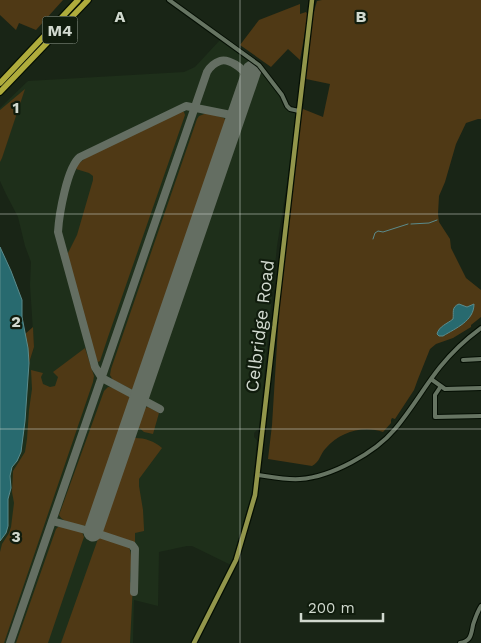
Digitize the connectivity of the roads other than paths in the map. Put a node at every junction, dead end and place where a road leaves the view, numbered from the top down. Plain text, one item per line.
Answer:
1 (78, 0) edge
2 (88, 0) edge
3 (169, 0) edge
4 (312, 0) edge
5 (0, 82) edge
6 (0, 92) edge
7 (298, 111) junction
8 (481, 328) edge
9 (481, 359) edge
10 (463, 360) dead end
11 (431, 379) junction
12 (441, 386) junction
13 (481, 388) edge
14 (481, 416) edge
15 (258, 475) junction
16 (481, 606) edge
17 (194, 643) edge
18 (460, 643) edge

1 - 5 highway, M4
2 - 6 highway, M4
3 - 7 street
4 - 7 main road, Celbridge Road
7 - 15 main road, Celbridge Road
8 - 11 street
9 - 10 street
11 - 12 street
11 - 15 street
12 - 13 street
12 - 14 street
15 - 17 main road, Celbridge Road
16 - 18 street

